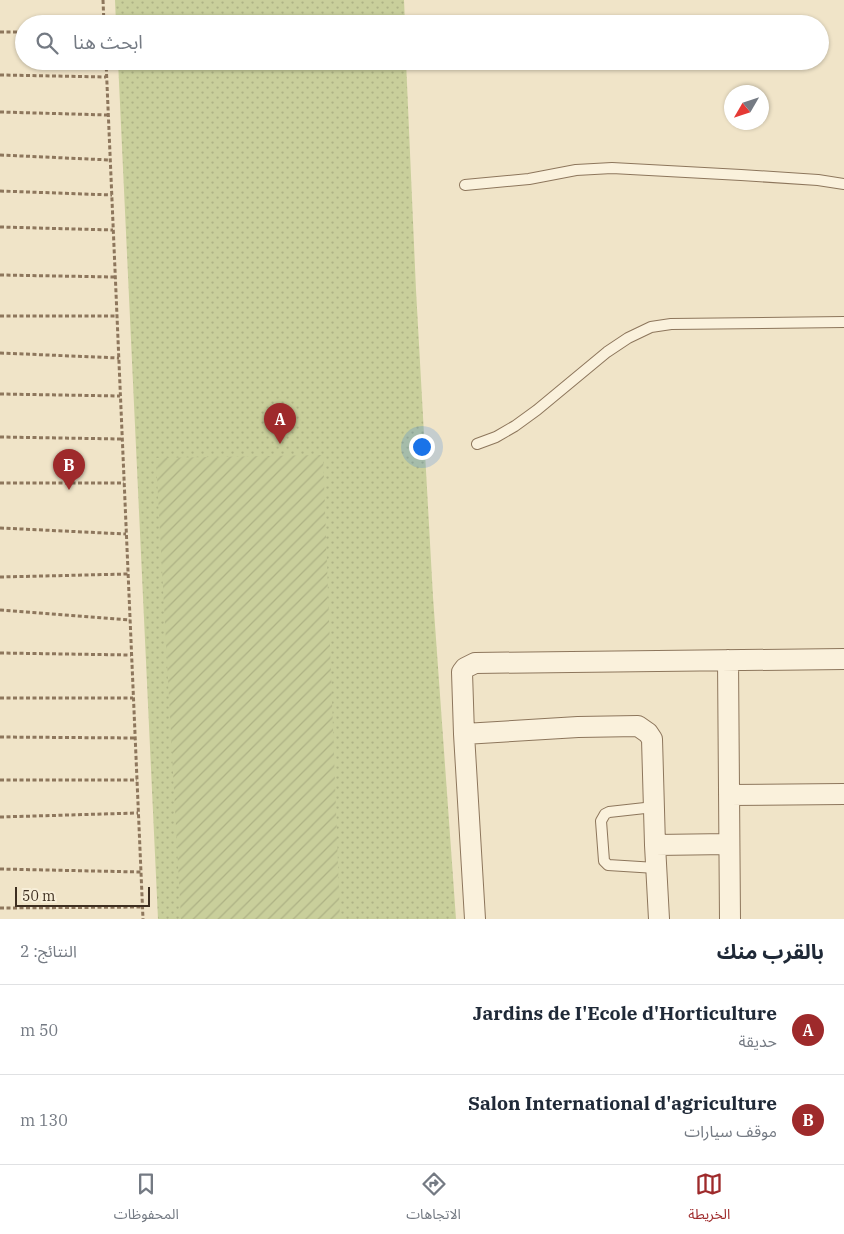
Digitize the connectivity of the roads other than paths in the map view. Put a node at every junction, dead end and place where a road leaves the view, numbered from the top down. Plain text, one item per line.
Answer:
1 (844, 184) edge
2 (465, 185) dead end
3 (844, 322) edge
4 (477, 444) dead end
5 (844, 659) edge
6 (728, 660) junction
7 (464, 734) junction
8 (844, 794) edge
9 (730, 795) junction
10 (654, 807) junction
11 (730, 844) junction
12 (655, 845) junction
13 (656, 868) junction
14 (475, 919) edge
15 (659, 919) edge
16 (730, 919) edge

1 - 2 lane
3 - 4 lane
5 - 6 street
6 - 7 street
6 - 9 street
7 - 10 street
7 - 14 street
8 - 9 street
9 - 11 street
10 - 12 street
10 - 13 lane
11 - 12 street
11 - 16 street
12 - 13 street
13 - 15 street

